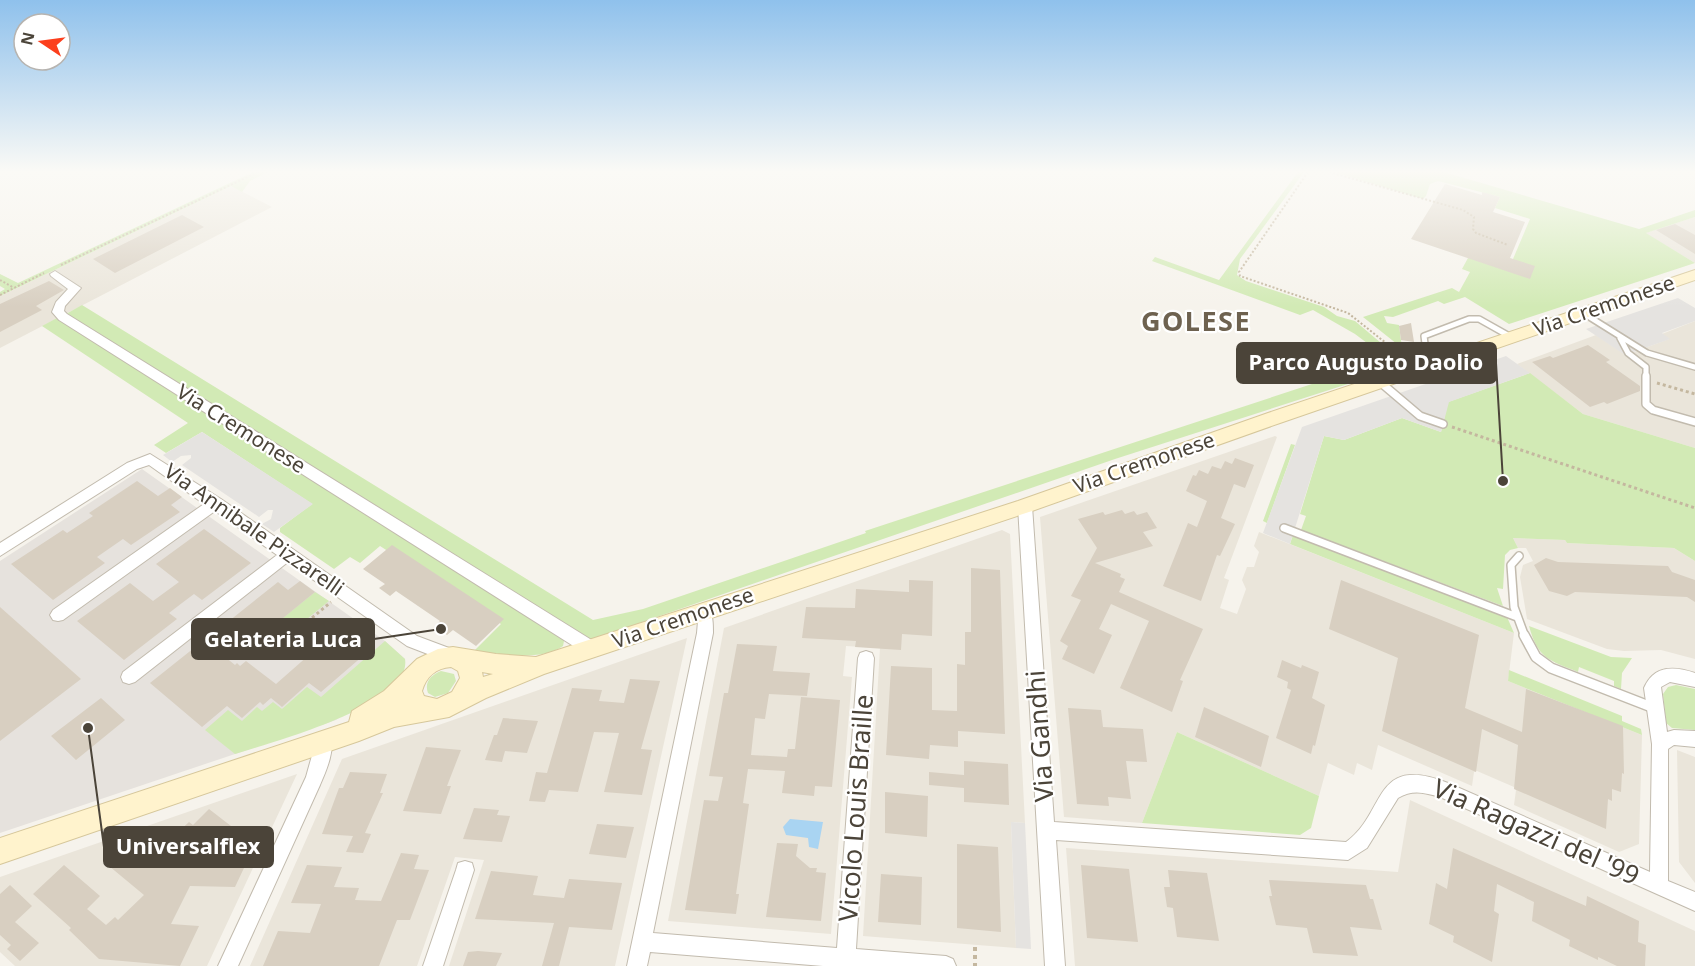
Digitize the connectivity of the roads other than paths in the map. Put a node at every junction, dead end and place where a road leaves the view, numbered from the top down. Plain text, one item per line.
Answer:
1 (53, 271) road end
2 (1695, 275) edge
3 (1583, 313) junction
4 (1511, 338) junction
5 (1620, 338) junction
6 (1438, 362) junction
7 (1695, 367) edge
8 (1380, 382) junction
9 (1695, 422) edge
10 (1443, 424) road end
11 (216, 503) junction
12 (1024, 506) junction
13 (1284, 528) dead end
14 (0, 550) edge
15 (288, 554) junction
16 (1519, 556) dead end
17 (703, 611) junction
18 (58, 615) dead end
19 (1517, 617) junction
20 (412, 641) junction
21 (592, 649) junction
22 (456, 658) junction
23 (866, 658) dead end
24 (546, 664) junction
25 (415, 676) junction
26 (129, 677) dead end
27 (1695, 680) edge
28 (459, 701) junction
29 (1654, 708) junction
30 (433, 711) junction
31 (1695, 739) edge
32 (324, 740) junction
33 (1660, 749) junction
34 (1046, 830) junction
35 (0, 851) edge
36 (465, 870) dead end
37 (1659, 886) junction
38 (1695, 902) edge
39 (642, 942) junction
40 (846, 958) junction
41 (228, 966) edge
42 (433, 966) edge
43 (637, 966) edge
44 (946, 966) edge
45 (1055, 966) edge

1 - 21 street, Via Cremonese
2 - 3 main road, Via Cremonese
3 - 4 main road, Via Cremonese
3 - 5 lane
4 - 6 main road, Via Cremonese
4 - 6 lane
5 - 7 lane
5 - 9 lane
6 - 8 main road, Via Cremonese
8 - 10 lane
8 - 12 main road, Via Cremonese
11 - 14 street, Via Annibale Pizzarelli
11 - 15 street, Via Annibale Pizzarelli
11 - 18 street
12 - 17 main road, Via Cremonese
12 - 34 street, Via Gandhi
13 - 19 lane
15 - 20 street, Via Annibale Pizzarelli
15 - 26 street
16 - 19 lane
17 - 21 main road, Via Cremonese
17 - 39 street
19 - 29 lane
20 - 22 street, Via Annibale Pizzarelli
20 - 25 street
21 - 24 main road, Via Cremonese
22 - 24 main road, Via Cremonese
22 - 25 main road, Via Cremonese
22 - 28 main road
23 - 40 street, Vicolo Louis Braille
24 - 28 main road, Via Cremonese
25 - 30 main road
25 - 32 main road, Via Cremonese
27 - 29 street
28 - 30 main road, Via Cremonese
29 - 33 street
30 - 32 main road, Via Cremonese
31 - 33 street
32 - 35 main road, Via Cremonese
32 - 41 street
33 - 37 street
34 - 37 street, Via Ragazzi del '99
34 - 45 street, Via Gandhi
36 - 42 street
37 - 38 street, Via Ragazzi del '99
39 - 40 street
39 - 43 street
40 - 44 street

